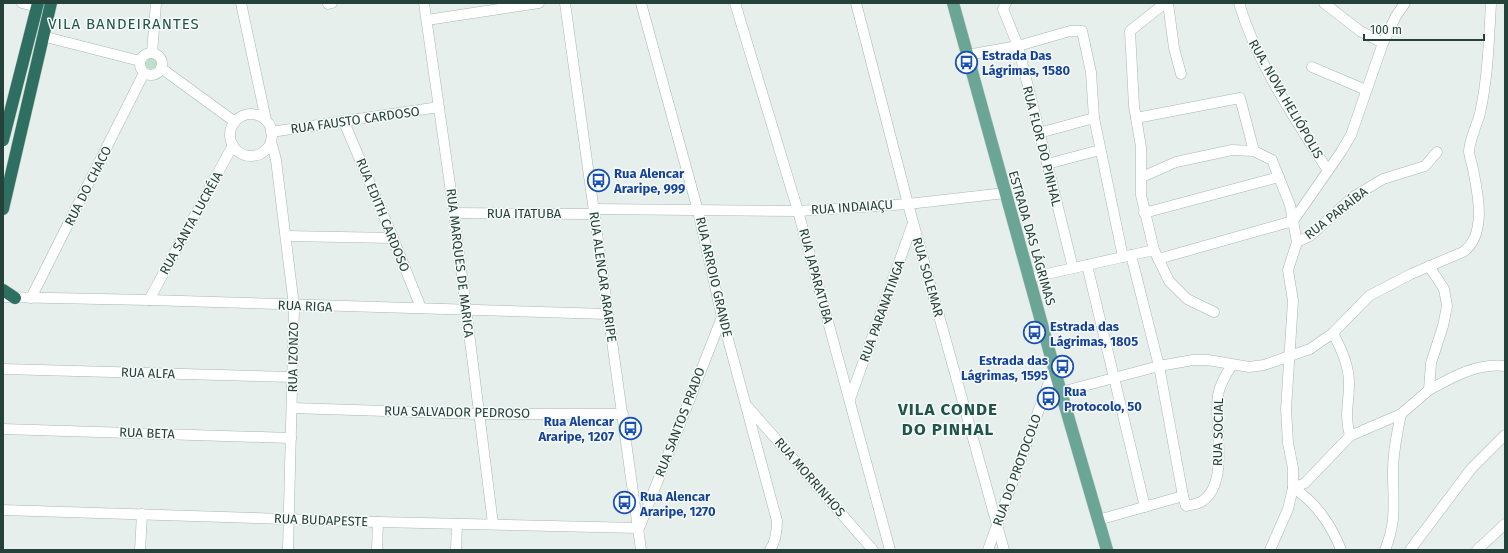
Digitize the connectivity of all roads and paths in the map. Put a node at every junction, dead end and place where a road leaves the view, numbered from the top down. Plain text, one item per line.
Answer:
1 (22, 3) edge
2 (51, 3) edge
3 (156, 3) edge
4 (242, 3) edge
5 (424, 3) edge
6 (539, 3) edge
7 (565, 3) edge
8 (641, 3) edge
9 (735, 3) edge
10 (856, 3) edge
11 (953, 3) edge
12 (1006, 3) edge
13 (1165, 3) edge
14 (1168, 3) edge
15 (1239, 3) edge
16 (1324, 3) edge
17 (1405, 3) edge
18 (1491, 3) edge
19 (38, 5) edge
20 (427, 20) junction
21 (42, 36) junction
22 (1383, 43) junction
23 (1018, 46) junction
24 (152, 53) junction
25 (967, 55) junction
26 (140, 61) junction
27 (1312, 67) dead end
28 (161, 68) junction
29 (144, 73) junction
30 (1181, 74) dead end
31 (1366, 90) junction
32 (439, 107) junction
33 (1094, 118) junction
34 (1136, 118) junction
35 (266, 120) junction
36 (235, 122) junction
37 (344, 122) junction
38 (1039, 133) junction
39 (271, 137) junction
40 (3, 140) edge
41 (234, 145) junction
42 (1100, 150) junction
43 (1254, 151) junction
44 (1437, 152) dead end
45 (1047, 164) junction
46 (1328, 171) junction
47 (1142, 177) junction
48 (1279, 177) junction
49 (1005, 193) junction
50 (908, 204) junction
51 (3, 209) edge
52 (594, 211) junction
53 (698, 211) junction
54 (798, 211) junction
55 (454, 213) junction
56 (1144, 213) junction
57 (1293, 221) junction
58 (913, 223) junction
59 (286, 236) junction
60 (393, 238) junction
61 (1297, 242) junction
62 (1156, 255) junction
63 (1127, 256) junction
64 (1087, 265) junction
65 (1429, 266) junction
66 (1073, 268) junction
67 (1029, 278) junction
68 (3, 290) edge
69 (3, 298) edge
70 (15, 298) junction
71 (31, 298) junction
72 (148, 300) junction
73 (294, 306) junction
74 (421, 308) junction
75 (467, 309) junction
76 (1214, 312) dead end
77 (607, 314) junction
78 (722, 317) junction
79 (1333, 333) junction
80 (1288, 356) junction
81 (1232, 365) junction
82 (1159, 366) junction
83 (1505, 366) edge
84 (1054, 368) junction
85 (3, 369) edge
86 (293, 377) junction
87 (1114, 379) junction
88 (1429, 390) junction
89 (1061, 392) junction
90 (850, 399) junction
91 (746, 404) junction
92 (292, 408) junction
93 (479, 414) junction
94 (623, 414) junction
95 (1401, 414) junction
96 (3, 429) edge
97 (1505, 435) edge
98 (1350, 436) junction
99 (291, 438) junction
100 (1293, 488) junction
101 (1182, 496) junction
102 (1145, 507) junction
103 (3, 510) edge
104 (142, 514) junction
105 (289, 519) junction
106 (1098, 520) junction
107 (378, 522) junction
108 (457, 524) junction
109 (493, 524) junction
110 (997, 524) junction
111 (1505, 524) edge
112 (639, 528) junction
113 (140, 550) edge
114 (288, 550) edge
115 (377, 550) edge
116 (456, 550) edge
117 (641, 550) edge
118 (770, 550) edge
119 (873, 550) edge
120 (890, 550) edge
121 (988, 550) edge
122 (1004, 550) edge
123 (1106, 550) edge
124 (1270, 550) edge
125 (1341, 550) edge
126 (1385, 550) edge
127 (1410, 550) edge
128 (1477, 550) edge

1 - 19 street
2 - 21 highway
3 - 24 street
4 - 35 street
5 - 20 street, RUA MARQUES DE MARICA
6 - 20 street
7 - 52 street, RUA ALENCAR ARARIPE
8 - 53 street, RUA ARROIO GRANDE
9 - 54 street, RUA JAPARATUBA
10 - 50 street, RUA SOLEMAR
11 - 25 main road, ESTRADA DAS LÁGRIMAS
12 - 23 street, RUA FLOR DO PINHAL
13 - 34 street
14 - 30 street
15 - 46 street, RUA. NOVA HELIÓPOLIS
16 - 22 street
17 - 22 street
18 - 65 street
19 - 40 highway
20 - 32 street, RUA MARQUES DE MARICA
21 - 26 street
21 - 51 highway
22 - 31 street
23 - 25 street
23 - 33 street
23 - 38 street, RUA FLOR DO PINHAL
24 - 26 street
24 - 28 street
25 - 49 main road, ESTRADA DAS LÁGRIMAS
26 - 29 street
27 - 31 street
28 - 29 street
28 - 36 street
29 - 71 street, RUA DO CHACO
31 - 46 street
32 - 37 street, RUA FAUSTO CARDOSO
32 - 55 street, RUA MARQUES DE MARICA
33 - 38 street
33 - 42 street
34 - 43 street
34 - 47 street
35 - 36 street
35 - 39 street
36 - 41 street
37 - 39 street, RUA FAUSTO CARDOSO
37 - 60 street, RUA EDITH CARDOSO
38 - 45 street, RUA FLOR DO PINHAL
39 - 41 street
39 - 59 street, RUA IZONZO
41 - 72 street, RUA SANTA LUCRÉIA
42 - 45 street
42 - 63 street
43 - 47 street
43 - 48 street
44 - 61 street, RUA PARAÍBA
45 - 66 street, RUA FLOR DO PINHAL
46 - 57 street
47 - 56 street
48 - 56 street
48 - 57 street
49 - 50 street, RUA INDAIAÇU
49 - 67 main road, ESTRADA DAS LÁGRIMAS
50 - 54 street, RUA INDAIAÇU
50 - 58 street, RUA SOLEMAR
52 - 53 street, RUA ITATUBA
52 - 55 street, RUA ITATUBA
52 - 77 street, RUA ALENCAR ARARIPE
53 - 54 street, RUA INDAIAÇU
53 - 78 street, RUA ARROIO GRANDE
54 - 90 street, RUA JAPARATUBA
55 - 75 street, RUA MARQUES DE MARICA
56 - 62 street
57 - 61 street
57 - 62 street
58 - 90 street, RUA PARANATINGA
58 - 110 street, RUA SOLEMAR
59 - 60 street
59 - 73 street, RUA IZONZO
60 - 74 street, RUA EDITH CARDOSO
61 - 80 street
62 - 63 street
62 - 76 street
63 - 64 street
63 - 82 street
64 - 66 street
64 - 87 street
65 - 79 street
65 - 88 street
66 - 67 street
67 - 84 main road, ESTRADA DAS LÁGRIMAS
68 - 70 highway
69 - 70 street, RUA RIGA
70 - 71 street, RUA RIGA
71 - 72 street, RUA RIGA
72 - 73 street, RUA RIGA
73 - 74 street, RUA RIGA
73 - 86 street, RUA IZONZO
74 - 75 street, RUA RIGA
75 - 77 street, RUA RIGA
75 - 93 street, RUA MARQUES DE MARICA
77 - 94 street, RUA ALENCAR ARARIPE
78 - 91 street, RUA ARROIO GRANDE
78 - 112 street, RUA SANTOS PRADO
79 - 80 street
79 - 98 street
80 - 81 street
80 - 100 street
81 - 82 street
81 - 101 street, RUA SOCIAL
82 - 87 street
82 - 101 street
83 - 88 street
84 - 89 main road, ESTRADA DAS LÁGRIMAS
84 - 110 street, RUA DO PROTOCOLO
85 - 86 street, RUA ALFA
86 - 92 street, RUA IZONZO
87 - 89 street
87 - 102 street
88 - 95 street
89 - 106 main road, ESTRADA DAS LÁGRIMAS
90 - 120 street, RUA JAPARATUBA
91 - 118 street, RUA ARROIO GRANDE
91 - 119 street, RUA MORRINHOS
92 - 93 street, RUA SALVADOR PEDROSO
92 - 99 street, RUA IZONZO
93 - 94 street, RUA SALVADOR PEDROSO
93 - 109 street, RUA MARQUES DE MARICA
94 - 112 street, RUA ALENCAR ARARIPE
95 - 98 street
95 - 126 street
96 - 99 street, RUA BETA
97 - 127 street
98 - 100 street
99 - 105 street, RUA IZONZO
100 - 124 street
100 - 125 street
101 - 102 street
102 - 106 street
103 - 104 street, RUA BUDAPESTE
104 - 105 street, RUA BUDAPESTE
104 - 113 street
105 - 107 street, RUA BUDAPESTE
105 - 114 street, RUA IZONZO
106 - 123 main road, ESTRADA DAS LÁGRIMAS
107 - 108 street, RUA BUDAPESTE
107 - 115 street
108 - 109 street, RUA BUDAPESTE
108 - 116 street
109 - 112 street, RUA BUDAPESTE
110 - 121 street, RUA DO PROTOCOLO
110 - 122 street, RUA SOLEMAR
111 - 128 street
112 - 117 street, RUA ALENCAR ARARIPE

